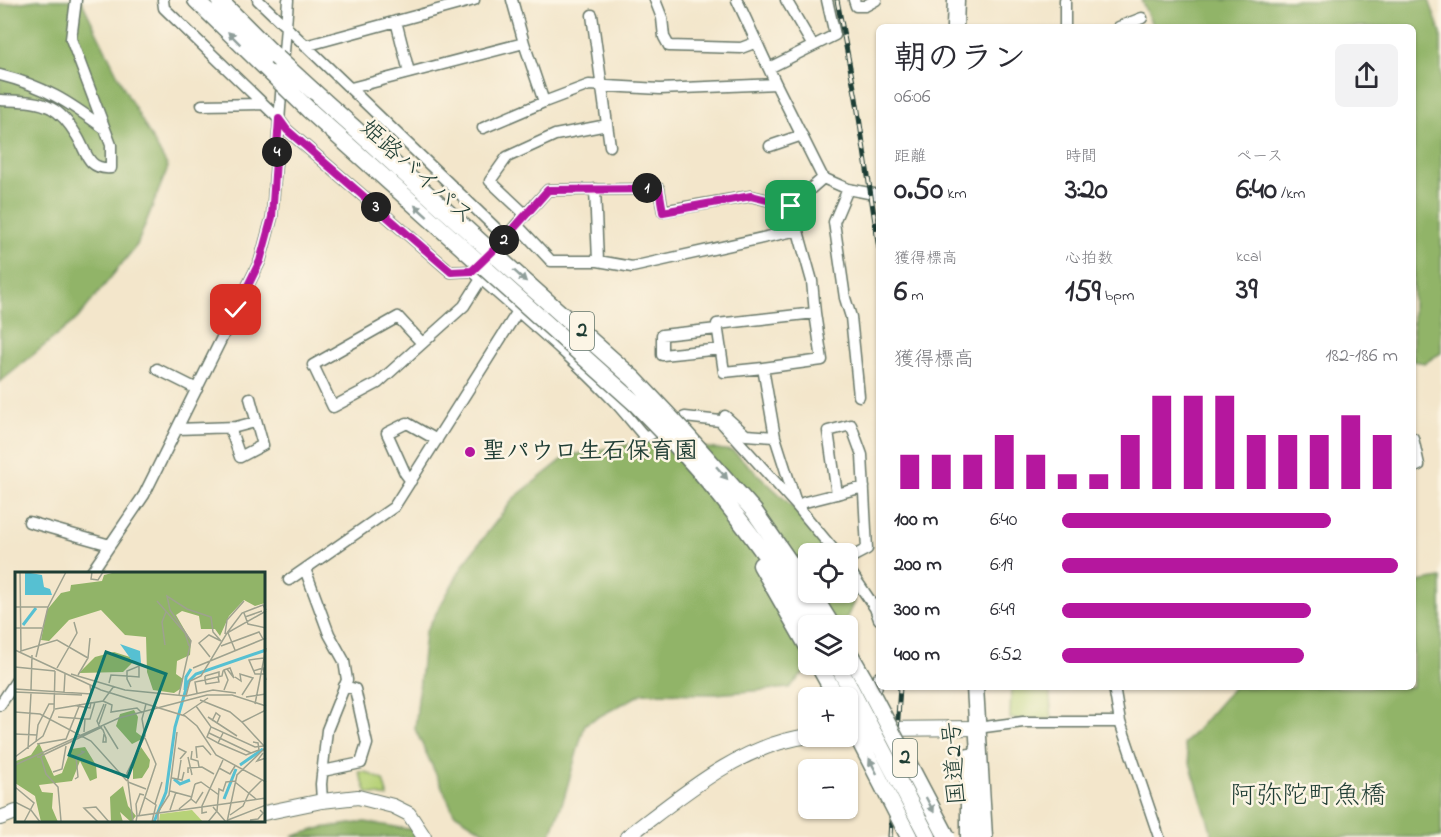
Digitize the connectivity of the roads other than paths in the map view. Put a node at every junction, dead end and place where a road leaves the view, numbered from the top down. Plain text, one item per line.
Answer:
1 (76, 0) edge
2 (163, 0) edge
3 (196, 0) edge
4 (219, 0) edge
5 (258, 0) edge
6 (288, 0) edge
7 (474, 0) edge
8 (512, 0) edge
9 (655, 0) edge
10 (737, 0) edge
11 (786, 0) edge
12 (827, 0) edge
13 (854, 0) edge
14 (876, 0) edge
15 (956, 0) edge
16 (1065, 0) edge
17 (592, 15) dead end
18 (1142, 18) dead end
19 (396, 21) junction
20 (955, 24) edge
21 (1065, 24) edge
22 (1129, 24) edge
23 (286, 28) junction
24 (757, 42) junction
25 (524, 43) junction
26 (306, 46) junction
27 (813, 46) junction
28 (769, 68) junction
29 (409, 72) junction
30 (0, 75) edge
31 (776, 84) junction
32 (601, 86) junction
33 (351, 88) junction
34 (0, 100) edge
35 (544, 102) junction
36 (263, 104) junction
37 (202, 105) dead end
38 (279, 119) junction
39 (607, 125) junction
40 (483, 128) dead end
41 (105, 129) junction
42 (801, 135) junction
43 (610, 146) dead end
44 (770, 146) dead end
45 (823, 178) junction
46 (595, 189) junction
47 (848, 189) junction
48 (876, 194) edge
49 (791, 206) junction
50 (526, 215) junction
51 (517, 225) junction
52 (798, 231) junction
53 (506, 238) junction
54 (471, 244) junction
55 (598, 261) junction
56 (476, 275) junction
57 (518, 311) junction
58 (815, 313) junction
59 (717, 329) junction
60 (422, 343) junction
61 (721, 349) junction
62 (763, 368) junction
63 (157, 369) dead end
64 (197, 389) junction
65 (862, 392) dead end
66 (250, 398) dead end
67 (725, 416) dead end
68 (255, 422) junction
69 (230, 428) junction
70 (177, 429) junction
71 (677, 435) junction
72 (775, 437) junction
73 (437, 440) junction
74 (1416, 452) edge
75 (687, 456) junction
76 (1416, 466) edge
77 (411, 482) junction
78 (864, 487) junction
79 (837, 494) junction
80 (797, 506) junction
81 (29, 522) dead end
82 (828, 543) edge
83 (110, 545) junction
84 (858, 554) edge
85 (305, 569) junction
86 (92, 572) edge
87 (798, 575) edge
88 (289, 580) dead end
89 (858, 583) edge
90 (876, 611) edge
91 (807, 615) edge
92 (798, 629) edge
93 (835, 675) edge
94 (15, 682) edge
95 (344, 686) junction
96 (853, 687) edge
97 (858, 687) edge
98 (969, 690) edge
99 (975, 690) edge
100 (1115, 690) edge
101 (858, 695) edge
102 (858, 697) edge
103 (0, 705) edge
104 (858, 709) edge
105 (1120, 722) junction
106 (973, 728) junction
107 (858, 731) edge
108 (798, 739) edge
109 (858, 739) edge
110 (323, 771) junction
111 (322, 801) junction
112 (15, 813) edge
113 (266, 813) edge
114 (0, 818) edge
115 (424, 837) edge
116 (627, 837) edge
117 (909, 837) edge
118 (928, 837) edge
119 (947, 837) edge
120 (969, 837) edge
121 (984, 837) edge
122 (1160, 837) edge

1 - 41 street
2 - 36 street
54 -> 3 highway, 姫路バイパス / 2, bridge
4 - 54 highway, 姫路バイパス / 2, bridge
5 - 23 street
6 - 23 street
7 - 19 street
8 - 25 street
9 - 24 street
10 - 24 street
11 - 27 street
12 - 27 street
13 - 14 street
15 - 20 highway
16 - 21 street
17 - 32 street
18 - 22 street
19 - 26 street
19 - 29 street
23 - 26 street
23 - 38 street
24 - 28 street
25 - 29 street
25 - 35 street
26 - 33 street
27 - 28 street
28 - 31 street
29 - 33 street
30 - 41 street
31 - 32 street
31 - 42 street
32 - 35 street
32 - 39 street
33 - 53 street
34 - 41 street
35 - 40 street
36 - 37 street
36 - 38 street
38 - 56 street
38 - 64 street
39 - 43 street
39 - 50 street
42 - 44 street
42 - 45 street
45 - 47 street
45 - 49 street
46 - 49 street
46 - 50 street
46 - 55 street
47 - 48 street
47 - 65 street
49 - 52 street
50 - 51 street
51 - 53 street
51 - 55 street
52 - 55 street
52 - 58 street
53 - 56 street
54 - 71 highway, 姫路バイパス / 2, bridge
56 - 57 street
56 - 60 street
57 - 73 street
57 - 80 street
58 - 59 street
58 - 62 street
59 - 61 street
59 - 61 street
60 - 60 street
61 - 62 street
62 - 72 street
63 - 64 street
64 - 70 street
66 - 68 street
67 - 72 street
68 - 69 street
68 - 69 street
69 - 70 street
70 - 83 street
71 - 75 highway, 姫路バイパス / 2
71 -> 87 highway, 姫路バイパス / 2
72 - 80 street
73 - 77 street
73 - 77 street
74 - 76 street
75 - 91 highway, 姫路バイパス / 2
75 - 92 highway
77 - 85 street
78 - 79 street
78 - 79 street
78 - 84 street
79 - 80 street
80 - 82 street
81 - 83 street
83 - 86 street
85 - 88 street
85 - 95 street
89 - 90 street
93 - 96 highway
94 - 103 street
95 - 110 street
95 - 110 street
97 - 104 street
98 - 106 highway
99 - 106 highway, 国道2号
100 - 105 street
101 -> 119 highway, 2, bridge
102 - 118 highway, 2, bridge
105 - 106 street
105 - 122 street
106 - 107 main road
106 - 120 highway
106 - 121 highway, 国道2号
108 - 116 main road
117 -> 109 highway, bridge
110 - 111 street
111 - 113 main road
111 - 115 main road
112 - 114 main road

